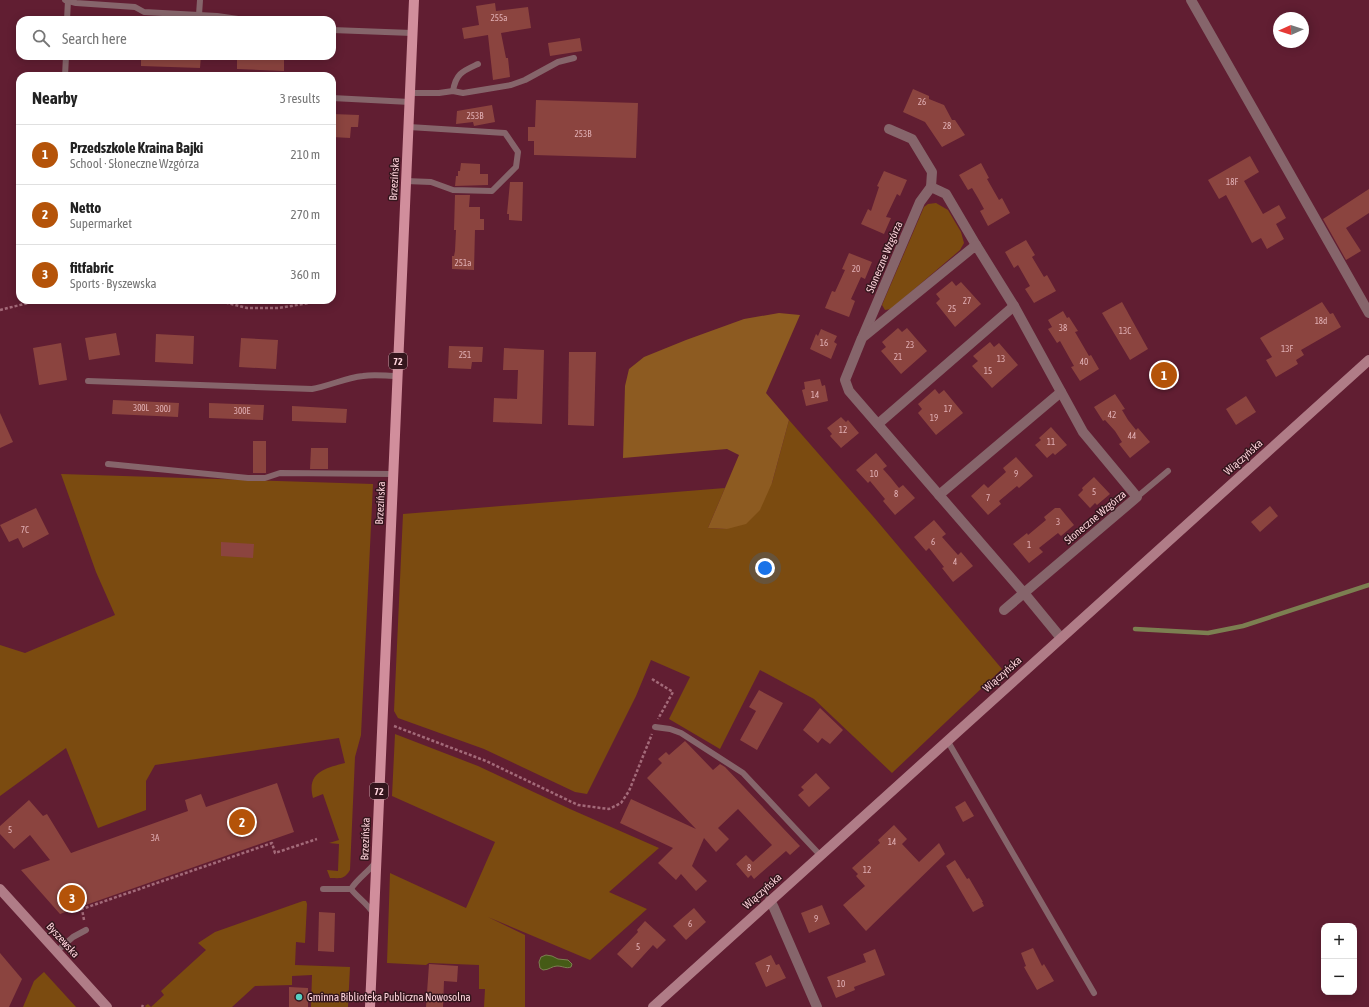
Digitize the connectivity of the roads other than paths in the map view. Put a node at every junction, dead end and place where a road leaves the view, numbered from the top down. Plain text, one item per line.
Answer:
1 (67, 0) edge
2 (136, 0) edge
3 (200, 0) edge
4 (414, 0) edge
5 (1190, 0) edge
6 (135, 7) junction
7 (199, 15) junction
8 (67, 16) edge
9 (208, 16) edge
10 (336, 30) edge
11 (412, 33) junction
12 (574, 58) dead end
13 (66, 60) edge
14 (478, 64) dead end
15 (65, 72) edge
16 (453, 91) junction
17 (410, 97) junction
18 (336, 98) edge
19 (409, 127) junction
20 (889, 129) dead end
21 (406, 180) junction
22 (931, 187) junction
23 (976, 245) junction
24 (1014, 306) junction
25 (1369, 313) edge
26 (862, 338) junction
27 (1369, 360) edge
28 (397, 376) junction
29 (88, 381) dead end
30 (1061, 392) junction
31 (878, 424) junction
32 (108, 464) dead end
33 (1168, 471) dead end
34 (393, 474) junction
35 (939, 496) junction
36 (1137, 498) junction
37 (1024, 593) junction
38 (1004, 610) dead end
39 (1061, 638) junction
40 (655, 727) road end
41 (947, 740) junction
42 (820, 855) junction
43 (376, 861) junction
44 (0, 889) edge
45 (323, 889) dead end
46 (351, 889) junction
47 (770, 900) junction
48 (374, 914) junction
49 (86, 930) dead end
50 (57, 951) junction
51 (1094, 993) dead end
52 (107, 1007) edge
53 (370, 1007) edge
54 (653, 1007) edge
55 (817, 1007) edge

1 - 6 lane
1 - 8 lane
2 - 6 lane
3 - 7 lane
4 - 11 main road, Brzezińska / 72
5 - 25 street
6 - 7 lane
7 - 9 lane
10 - 11 lane
11 - 17 main road, Brzezińska / 72
12 - 16 lane
13 - 15 lane
14 - 16 lane
16 - 17 lane
17 - 18 lane
17 - 19 main road, Brzezińska / 72
19 - 21 main road, Brzezińska / 72
19 - 21 lane
20 - 22 street
21 - 28 main road, Brzezińska / 72
22 - 23 street, Słoneczne Wzgórza
22 - 26 street, Słoneczne Wzgórza
23 - 24 street, Słoneczne Wzgórza
23 - 26 street, Słoneczne Wzgórza
24 - 30 street, Słoneczne Wzgórza
24 - 31 street
26 - 31 street, Słoneczne Wzgórza
27 - 39 street, Wiączyńska
28 - 29 lane
28 - 34 main road, Brzezińska / 72
30 - 35 street
30 - 36 street, Słoneczne Wzgórza
31 - 35 street, Słoneczne Wzgórza
32 - 34 lane
33 - 36 lane
34 - 43 main road, Brzezińska / 72
35 - 37 street, Słoneczne Wzgórza
36 - 37 street, Słoneczne Wzgórza
37 - 38 street
37 - 39 street, Słoneczne Wzgórza
39 - 41 street, Wiączyńska
40 - 42 lane
41 - 42 street, Wiączyńska
41 - 51 lane
42 - 47 street, Wiączyńska
43 - 46 lane
43 - 48 main road, Brzezińska / 72
44 - 50 street, Byszewska
45 - 46 lane
46 - 48 lane
47 - 54 street, Wiączyńska
47 - 55 street
48 - 53 main road, Brzezińska / 72
49 - 50 lane
50 - 52 street, Byszewska

